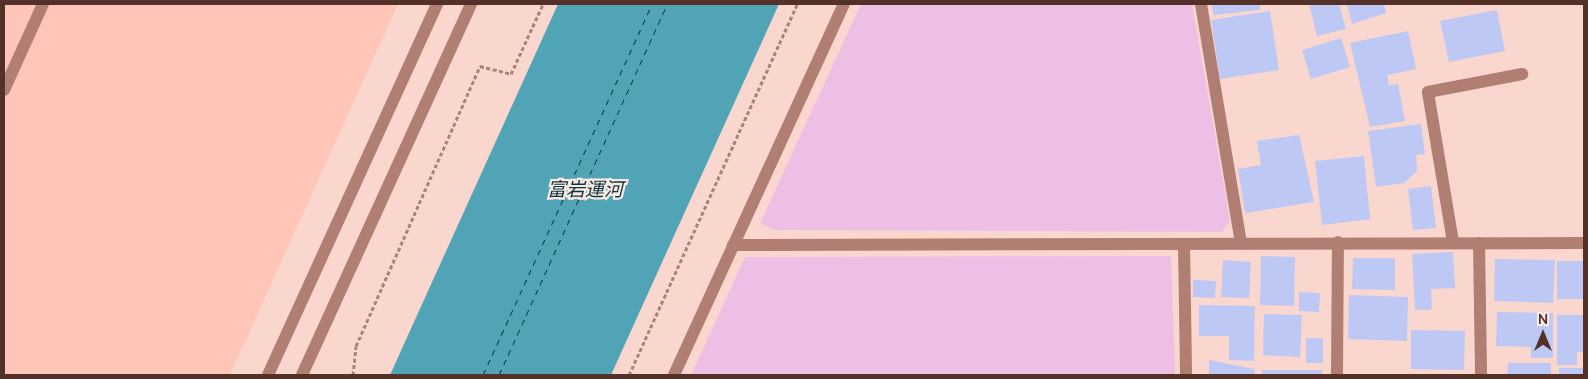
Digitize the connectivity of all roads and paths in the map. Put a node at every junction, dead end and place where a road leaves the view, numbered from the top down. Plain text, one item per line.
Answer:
1 (43, 4) edge
2 (437, 4) edge
3 (471, 4) edge
4 (543, 4) edge
5 (797, 4) edge
6 (844, 4) edge
7 (1201, 4) edge
8 (1522, 74) dead end
9 (4, 90) edge
10 (1338, 242) junction
11 (1454, 242) junction
12 (1241, 243) junction
13 (1480, 243) junction
14 (1584, 243) edge
15 (1184, 244) junction
16 (732, 245) junction
17 (268, 375) edge
18 (302, 375) edge
19 (353, 375) edge
20 (629, 375) edge
21 (674, 375) edge
22 (1186, 375) edge
23 (1337, 375) edge
24 (1481, 375) edge

1 - 9 street
2 - 17 street
3 - 18 street
4 - 19 path
5 - 20 path
6 - 16 street
7 - 12 street
8 - 11 street
10 - 11 street
10 - 12 street
10 - 23 street
11 - 13 street
12 - 15 street
13 - 14 street
13 - 24 street
15 - 16 street
15 - 22 street
16 - 21 street

